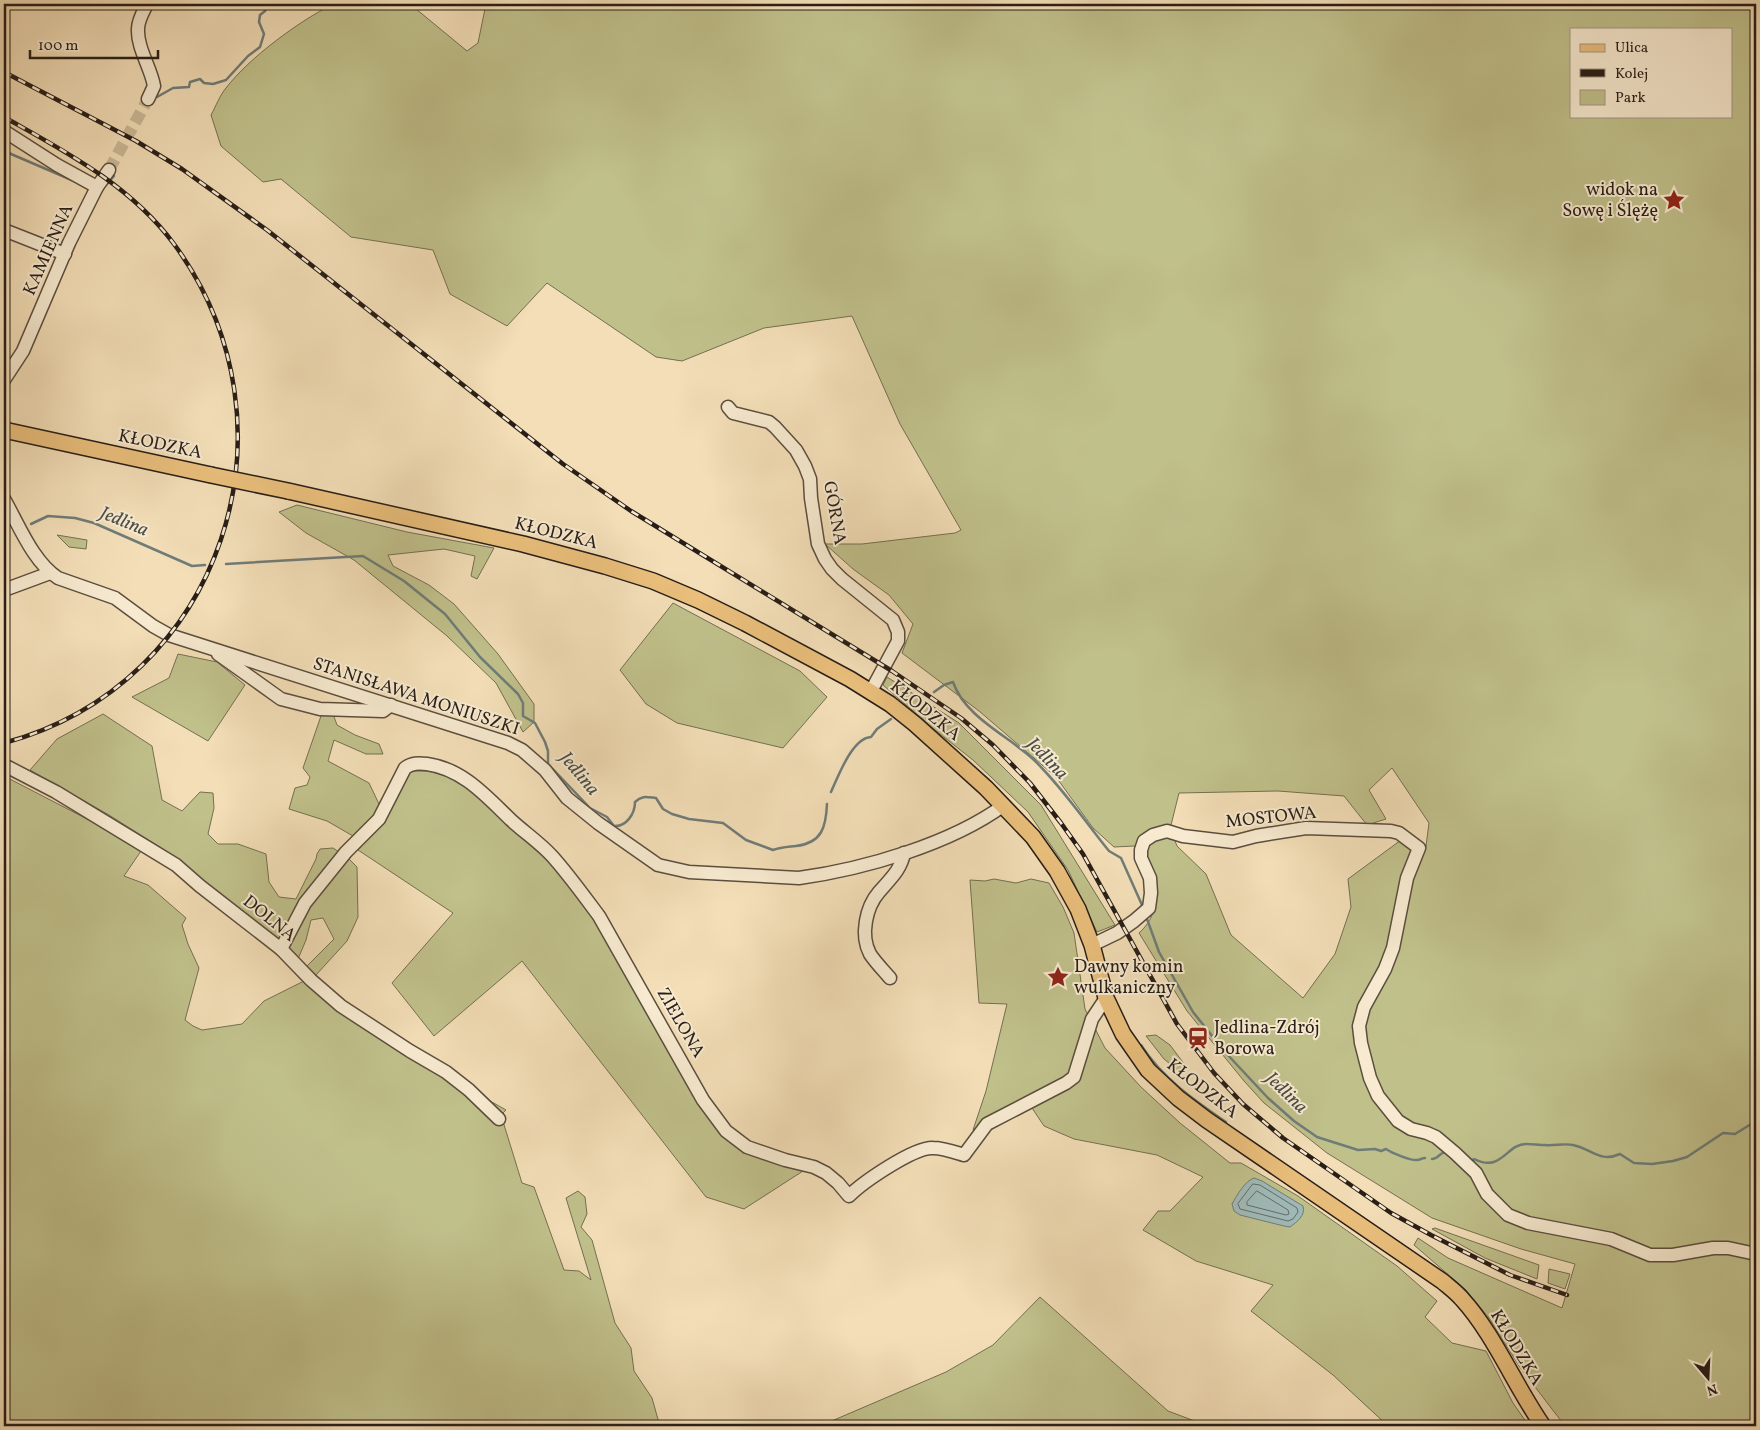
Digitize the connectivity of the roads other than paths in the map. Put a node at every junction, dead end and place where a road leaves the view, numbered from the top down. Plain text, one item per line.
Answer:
1 (147, 4) edge
2 (148, 99) tunnel mouth
3 (4, 131) edge
4 (109, 170) tunnel mouth
5 (97, 187) junction
6 (4, 230) edge
7 (65, 254) junction
8 (4, 380) edge
9 (728, 407) dead end
10 (4, 430) edge
11 (4, 499) edge
12 (50, 573) junction
13 (4, 590) edge
14 (209, 648) junction
15 (871, 691) junction
16 (391, 705) junction
17 (4, 765) edge
18 (1004, 806) junction
19 (904, 853) junction
20 (1092, 945) junction
21 (280, 949) junction
22 (890, 978) dead end
23 (1106, 998) junction
24 (499, 1119) dead end
25 (1756, 1254) edge
26 (1543, 1426) edge

1 - 2 street
3 - 5 street
4 - 5 street, KAMIENNA
5 - 7 street, KAMIENNA
6 - 7 street
7 - 8 street, KAMIENNA
9 - 15 street, GÓRNA
10 - 15 main road, KŁODZKA, bridge
11 - 12 street, STANISŁAWA MONIUSZKI
12 - 13 street
12 - 14 street, STANISŁAWA MONIUSZKI
14 - 16 street, STANISŁAWA MONIUSZKI
14 - 16 street
15 - 18 main road, KŁODZKA
16 - 19 street, STANISŁAWA MONIUSZKI
17 - 21 street, DOLNA
18 - 19 street, STANISŁAWA MONIUSZKI
18 - 20 main road, KŁODZKA
19 - 22 street
20 - 23 main road, KŁODZKA
20 - 25 street, MOSTOWA
21 - 23 street, ZIELONA
21 - 24 street, DOLNA
23 - 26 main road, KŁODZKA

